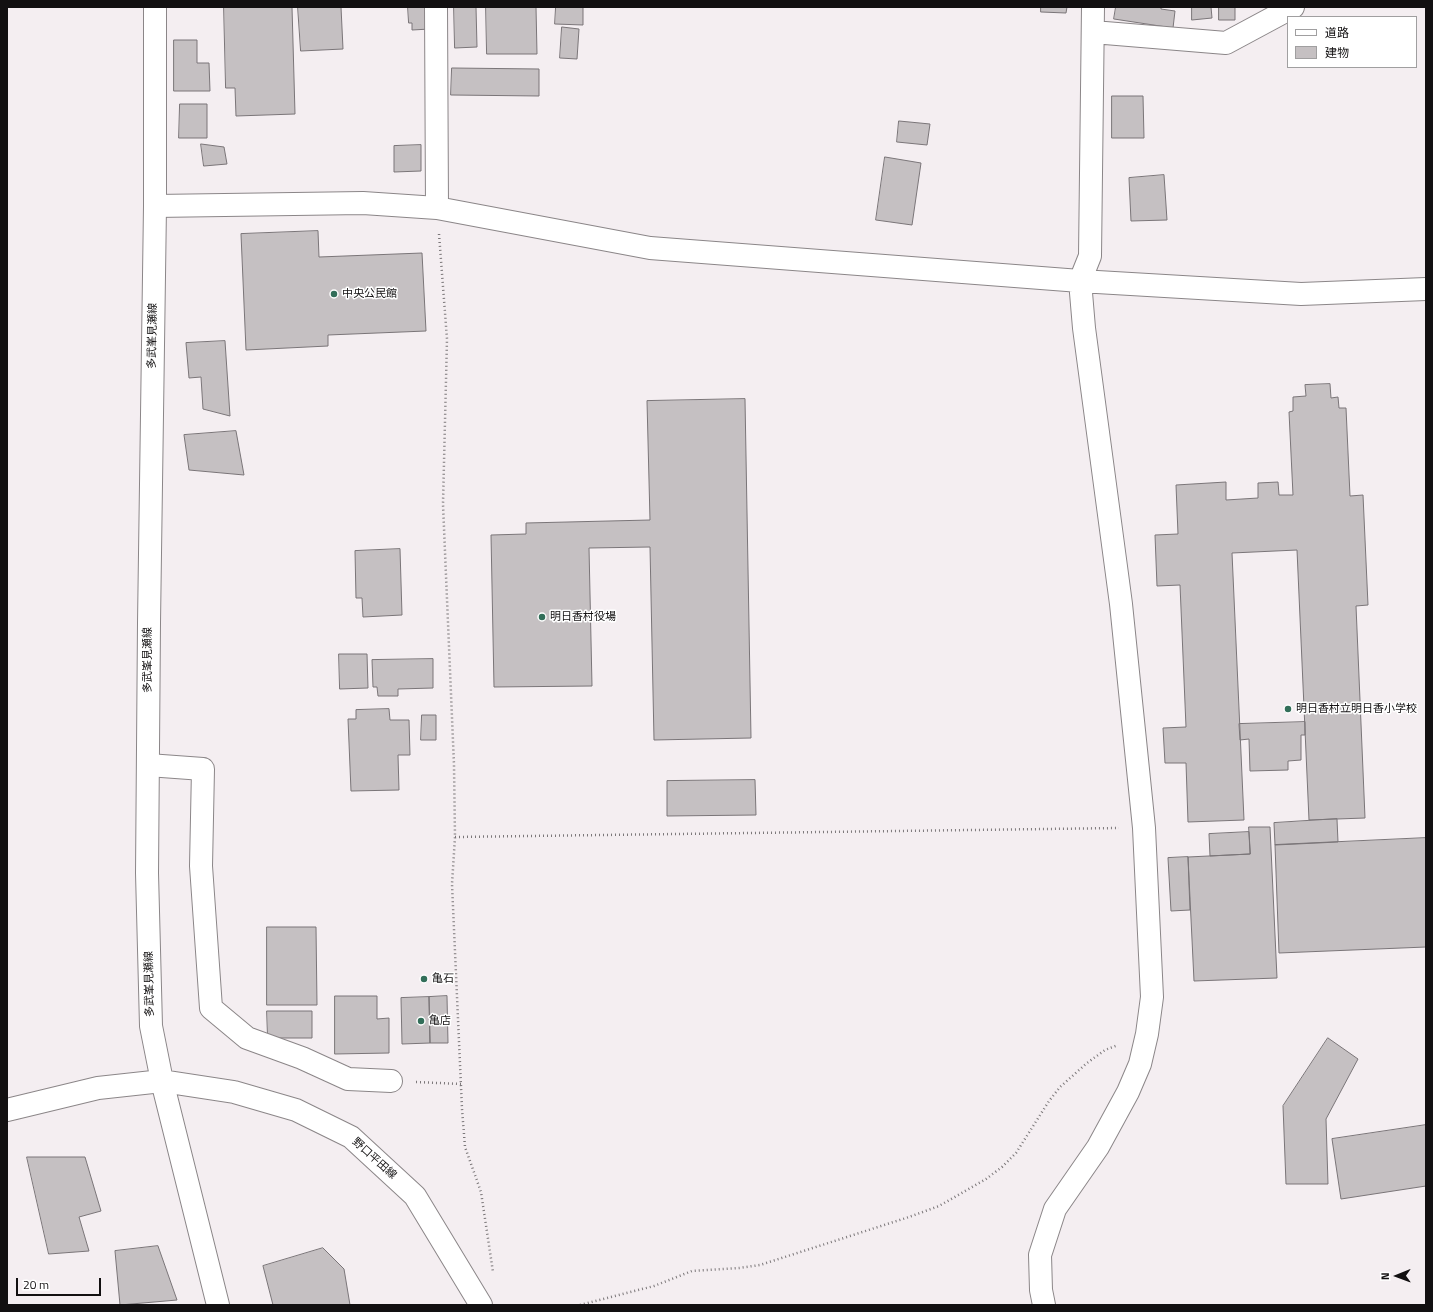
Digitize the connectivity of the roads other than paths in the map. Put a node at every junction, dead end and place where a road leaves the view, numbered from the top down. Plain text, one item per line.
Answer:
1 (155, 7) edge
2 (436, 7) edge
3 (1093, 7) edge
4 (1293, 7) edge
5 (1094, 32) junction
6 (156, 206) junction
7 (437, 208) junction
8 (1080, 281) junction
9 (1426, 289) edge
10 (148, 765) junction
11 (162, 1081) junction
12 (391, 1081) road end
13 (7, 1110) edge
14 (218, 1305) edge
15 (481, 1305) edge
16 (1044, 1305) edge

1 - 6 street, 多武峯見瀬線
2 - 7 street
3 - 5 street
4 - 5 street
5 - 8 street
6 - 7 street
6 - 10 street, 多武峯見瀬線
7 - 8 street
8 - 9 street
8 - 16 street
10 - 11 street, 多武峯見瀬線
10 - 12 street
11 - 13 street, 野口平田線
11 - 14 street, 多武峯見瀬線
11 - 15 street, 野口平田線

